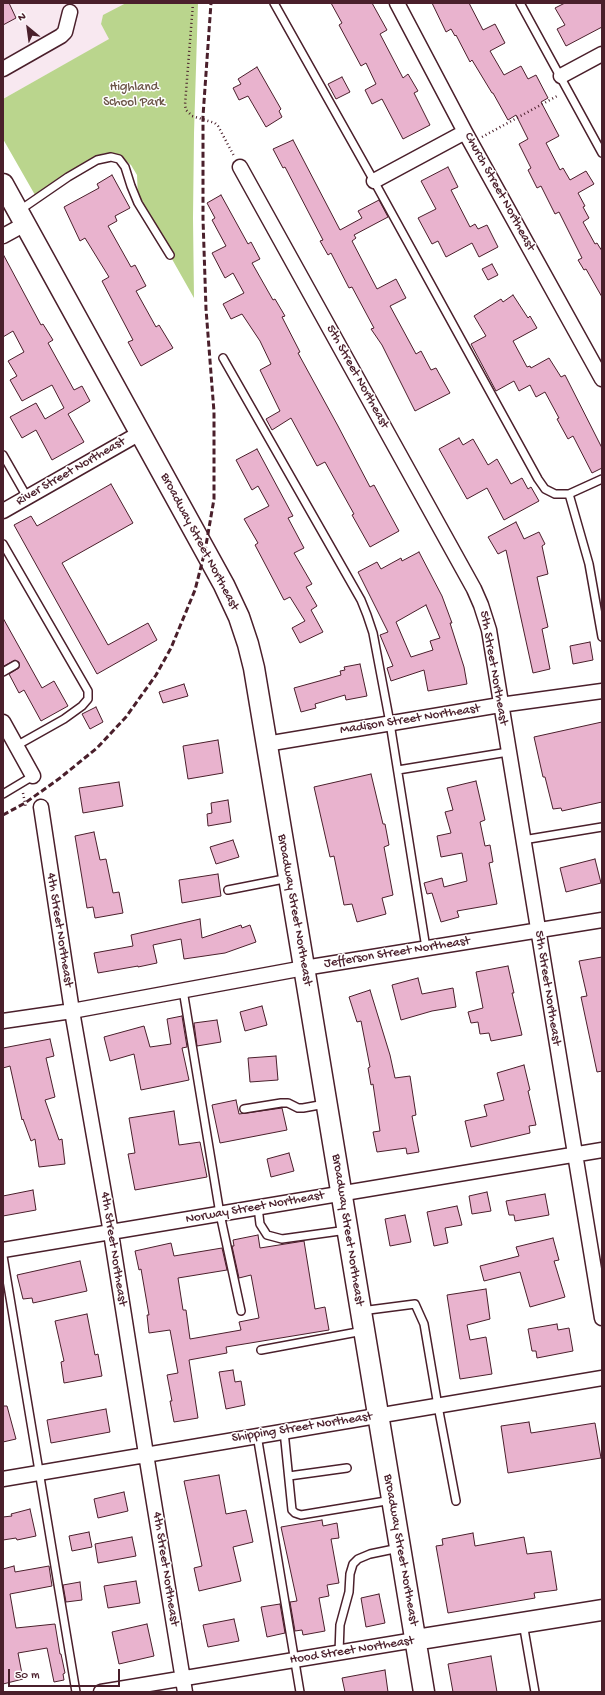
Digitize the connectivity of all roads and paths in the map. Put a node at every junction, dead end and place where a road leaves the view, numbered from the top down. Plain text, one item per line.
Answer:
1 (193, 3) edge
2 (274, 3) edge
3 (397, 3) edge
4 (520, 3) edge
5 (70, 12) dead end
6 (602, 54) edge
7 (3, 69) edge
8 (561, 76) junction
9 (568, 91) junction
10 (468, 137) junction
11 (602, 153) edge
12 (240, 167) joint
13 (374, 181) junction
14 (3, 184) edge
15 (21, 217) junction
16 (3, 236) edge
17 (170, 255) dead end
18 (223, 358) dead end
19 (602, 379) edge
20 (140, 433) junction
21 (3, 455) edge
22 (602, 479) edge
23 (569, 494) junction
24 (27, 497) junction
25 (3, 511) edge
26 (3, 544) edge
27 (602, 637) edge
28 (15, 665) dead end
29 (3, 672) edge
30 (602, 691) edge
31 (500, 705) junction
32 (3, 722) edge
33 (390, 723) junction
34 (266, 744) junction
35 (16, 746) junction
36 (508, 752) junction
37 (398, 770) junction
38 (33, 776) joint
39 (3, 794) edge
40 (40, 807) dead end
41 (602, 827) edge
42 (523, 840) junction
43 (289, 878) junction
44 (228, 890) dead end
45 (602, 920) edge
46 (538, 930) junction
47 (426, 948) junction
48 (304, 968) junction
49 (183, 990) junction
50 (72, 1011) junction
51 (3, 1021) edge
52 (326, 1104) junction
53 (244, 1109) dead end
54 (602, 1150) edge
55 (575, 1154) junction
56 (341, 1193) junction
57 (258, 1207) junction
58 (220, 1214) junction
59 (347, 1230) junction
60 (111, 1233) junction
61 (3, 1250) edge
62 (3, 1256) edge
63 (241, 1311) dead end
64 (360, 1311) junction
65 (602, 1318) edge
66 (363, 1331) junction
67 (262, 1350) dead end
68 (602, 1378) edge
69 (438, 1406) junction
70 (377, 1416) junction
71 (284, 1431) junction
72 (257, 1436) junction
73 (146, 1454) junction
74 (347, 1468) dead end
75 (39, 1473) junction
76 (289, 1476) junction
77 (3, 1479) edge
78 (392, 1500) junction
79 (456, 1501) dead end
80 (400, 1548) junction
81 (602, 1610) edge
82 (523, 1623) junction
83 (415, 1640) junction
84 (339, 1653) junction
85 (295, 1660) junction
86 (184, 1685) edge
87 (76, 1692) edge
88 (101, 1692) edge
89 (300, 1692) edge
90 (424, 1692) edge
91 (535, 1692) edge

1 - 12 path
2 - 13 lane
3 - 10 street, Church Street Northeast
4 - 8 lane
5 - 7 street
6 - 8 street
8 - 9 lane
9 - 10 path
9 - 11 lane
10 - 13 street
10 - 19 street, Church Street Northeast
12 - 31 street, 5th Street Northeast
13 - 23 lane
14 - 15 main road, Broadway Street Northeast
15 - 16 street
15 - 17 lane
15 - 20 main road, Broadway Street Northeast
18 - 33 lane
20 - 24 street, River Street Northeast
20 - 34 main road, Broadway Street Northeast
21 - 24 lane
22 - 23 lane
23 - 27 lane
24 - 25 street, River Street Northeast
26 - 35 lane
28 - 29 lane
30 - 31 street, Madison Street Northeast
31 - 33 street, Madison Street Northeast
31 - 36 street, 5th Street Northeast
32 - 35 street
33 - 34 street, Madison Street Northeast
33 - 37 lane
34 - 43 main road, Broadway Street Northeast
35 - 38 street
36 - 37 lane
36 - 42 street, 5th Street Northeast
37 - 47 lane
38 - 39 lane
40 - 50 street, 4th Street Northeast
41 - 42 lane
42 - 46 street, 5th Street Northeast
43 - 44 lane
43 - 48 main road, Broadway Street Northeast
45 - 46 street, Jefferson Street Northeast
46 - 47 street, Jefferson Street Northeast
46 - 55 street, 5th Street Northeast
47 - 48 street, Jefferson Street Northeast
48 - 49 street, Jefferson Street Northeast
48 - 52 main road, Broadway Street Northeast
49 - 50 street, Jefferson Street Northeast
49 - 58 lane
50 - 51 street, Jefferson Street Northeast
50 - 60 street, 4th Street Northeast
52 - 53 lane
52 - 56 main road, Broadway Street Northeast
54 - 55 street, Norway Street Northeast
55 - 56 street, Norway Street Northeast
55 - 65 street, 5th Street Northeast
56 - 57 street, Norway Street Northeast
56 - 59 main road, Broadway Street Northeast
57 - 58 street, Norway Street Northeast
57 - 59 lane
58 - 60 street, Norway Street Northeast
58 - 63 lane
59 - 64 main road, Broadway Street Northeast
60 - 61 street, Norway Street Northeast
60 - 73 street, 4th Street Northeast
62 - 75 lane
64 - 66 main road, Broadway Street Northeast
64 - 69 lane
66 - 67 lane
66 - 70 main road, Broadway Street Northeast
68 - 69 street, Shipping Street Northeast
69 - 70 street, Shipping Street Northeast
69 - 79 lane
70 - 71 street, Shipping Street Northeast
70 - 78 main road, Broadway Street Northeast
71 - 72 street, Shipping Street Northeast
71 - 76 lane
72 - 73 street, Shipping Street Northeast
72 - 85 lane
73 - 75 street, Shipping Street Northeast
73 - 86 street, 4th Street Northeast
74 - 76 lane
75 - 77 street, Shipping Street Northeast
75 - 87 lane
76 - 78 lane
78 - 80 main road, Broadway Street Northeast
80 - 83 main road, Broadway Street Northeast
80 - 84 lane
81 - 82 main road, Hood Street Northeast
82 - 83 main road, Hood Street Northeast
82 - 91 lane
83 - 84 street, Hood Street Northeast
83 - 90 main road, Broadway Street Northeast
84 - 85 street, Hood Street Northeast
85 - 86 street, Hood Street Northeast
85 - 89 lane
86 - 88 street, Hood Street Northeast

